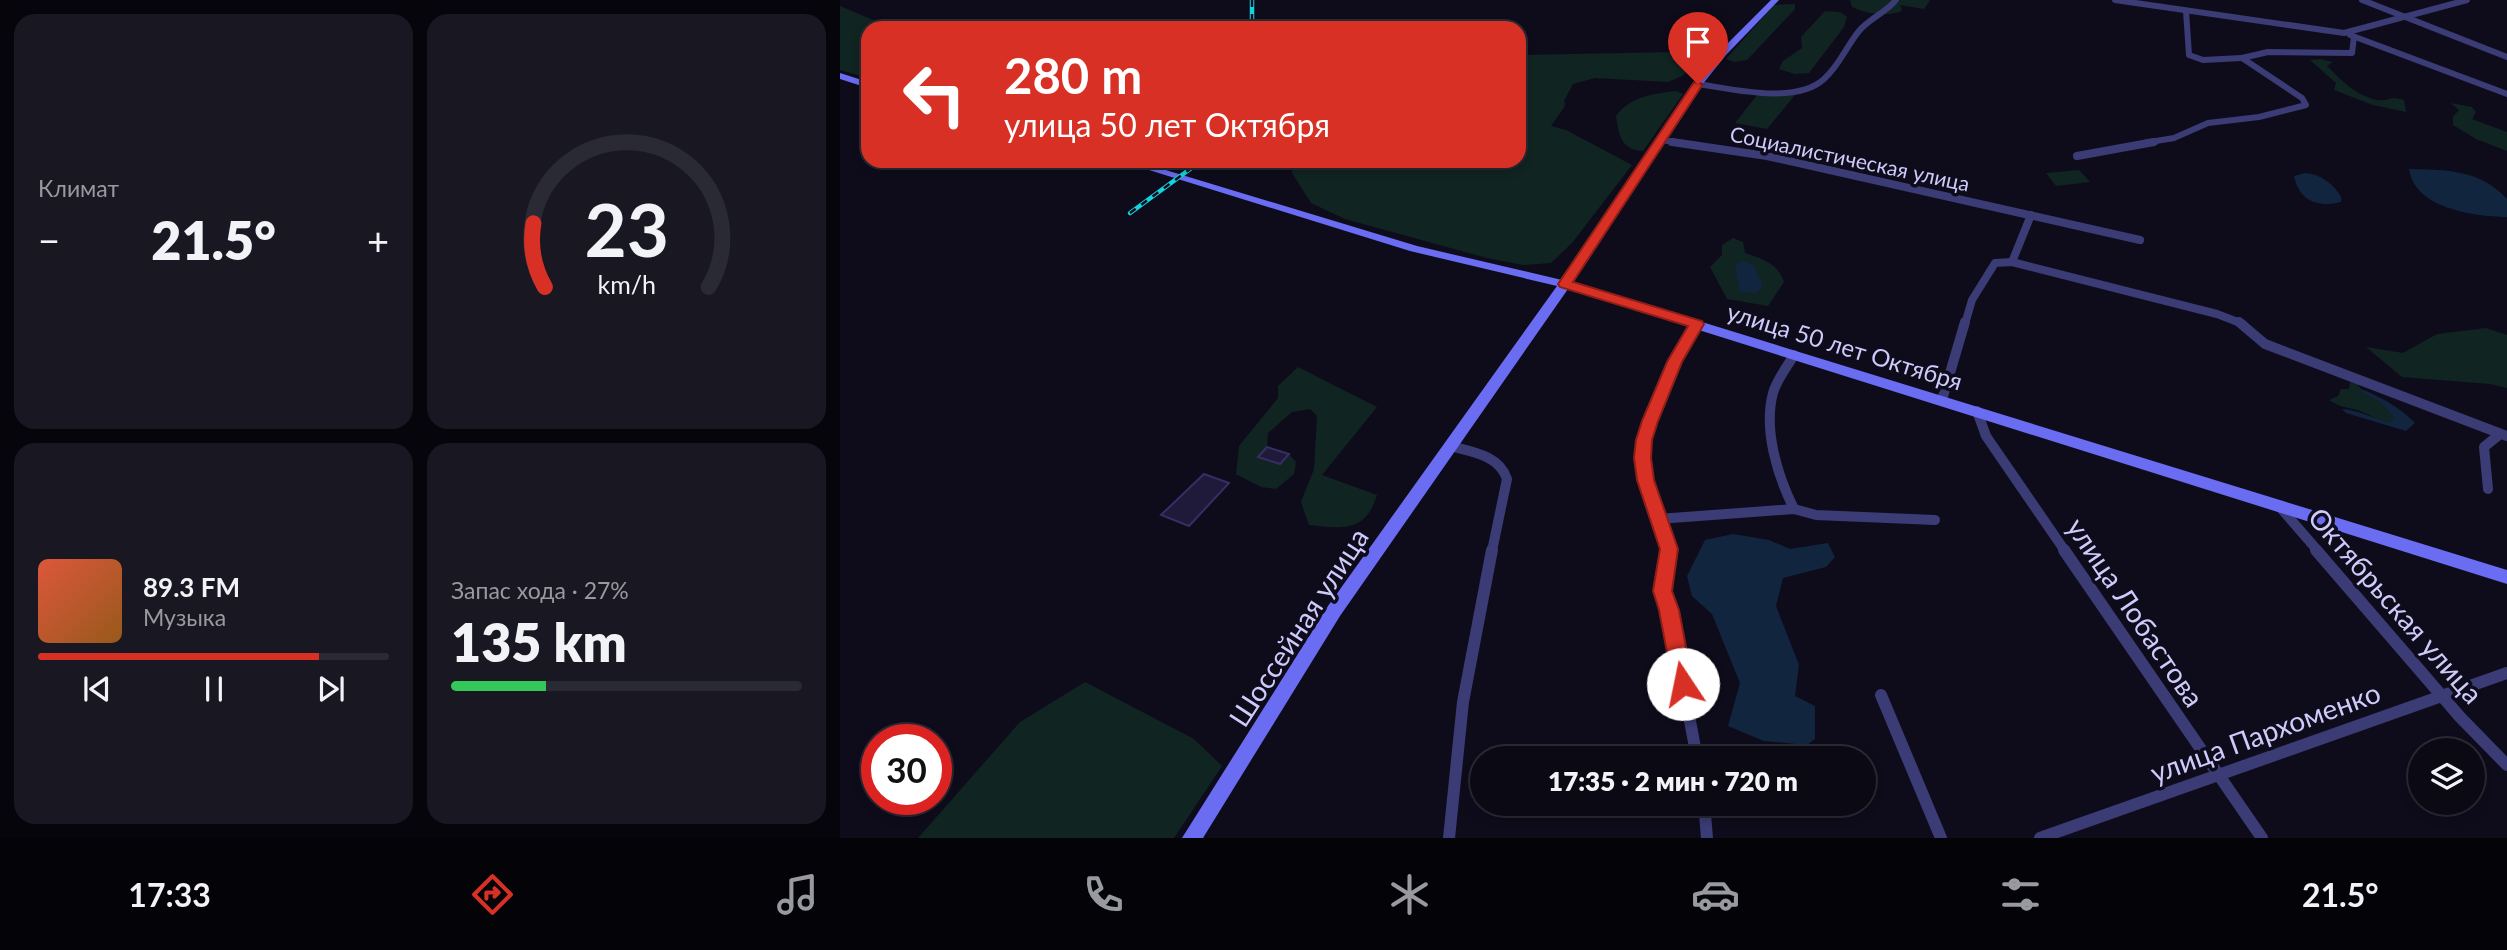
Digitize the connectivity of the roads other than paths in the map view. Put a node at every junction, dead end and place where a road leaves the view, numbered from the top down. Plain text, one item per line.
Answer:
1 (1775, 0) edge
2 (1896, 0) edge
3 (2115, 0) edge
4 (2362, 0) edge
5 (2467, 0) edge
6 (2186, 10) junction
7 (2403, 17) junction
8 (2344, 33) junction
9 (2354, 37) junction
10 (2507, 57) edge
11 (2242, 58) junction
12 (840, 76) edge
13 (861, 83) edge
14 (1698, 84) junction
15 (2507, 94) edge
16 (1660, 140) junction
17 (2077, 156) dead end
18 (1148, 168) edge
19 (2031, 215) junction
20 (2140, 240) dead end
21 (2011, 262) junction
22 (1565, 284) junction
23 (1696, 324) junction
24 (1794, 355) junction
25 (1942, 400) junction
26 (1977, 411) junction
27 (2504, 435) edge
28 (1450, 446) junction
29 (2488, 489) dead end
30 (2279, 506) junction
31 (1794, 509) junction
32 (1658, 519) junction
33 (1935, 520) dead end
34 (2507, 577) edge
35 (2507, 673) edge
36 (2444, 694) junction
37 (1881, 695) dead end
38 (1695, 746) edge
39 (2507, 765) edge
40 (2218, 774) junction
41 (1705, 816) edge
42 (1192, 838) edge
43 (1449, 838) edge
44 (1707, 838) edge
45 (1941, 838) edge
46 (2040, 838) edge
47 (2262, 838) edge

1 - 14 main road, Шоссейная улица
2 - 14 street, Социалистическая улица
3 - 6 street
4 - 7 street
5 - 7 street
6 - 8 street
6 - 11 street
7 - 8 street
7 - 10 street
8 - 9 street
9 - 11 street
9 - 15 street
11 - 17 street
12 - 13 main road
14 - 16 main road, Шоссейная улица
16 - 19 street, Социалистическая улица
16 - 22 main road, Шоссейная улица
18 - 22 main road, улица 50 лет Октября
19 - 20 street, Социалистическая улица
19 - 21 street
21 - 25 street
21 - 27 street
22 - 23 main road, улица 50 лет Октября
22 - 28 main road, Шоссейная улица
23 - 24 main road, улица 50 лет Октября
23 - 32 street
24 - 25 main road, улица 50 лет Октября
24 - 31 street
25 - 26 main road, улица 50 лет Октября
26 - 30 main road, улица 50 лет Октября
26 - 40 street, улица Лобастова
27 - 29 street
28 - 42 main road, Шоссейная улица
28 - 43 street
30 - 34 main road, улица 50 лет Октября
30 - 36 street, Октябрьская улица
31 - 32 street
31 - 33 street
32 - 38 street
35 - 36 street, улица Пархоменко
36 - 39 street, Октябрьская улица
36 - 40 street, улица Пархоменко
37 - 45 street
40 - 46 street, улица Пархоменко
40 - 47 street, улица Лобастова
41 - 44 street

